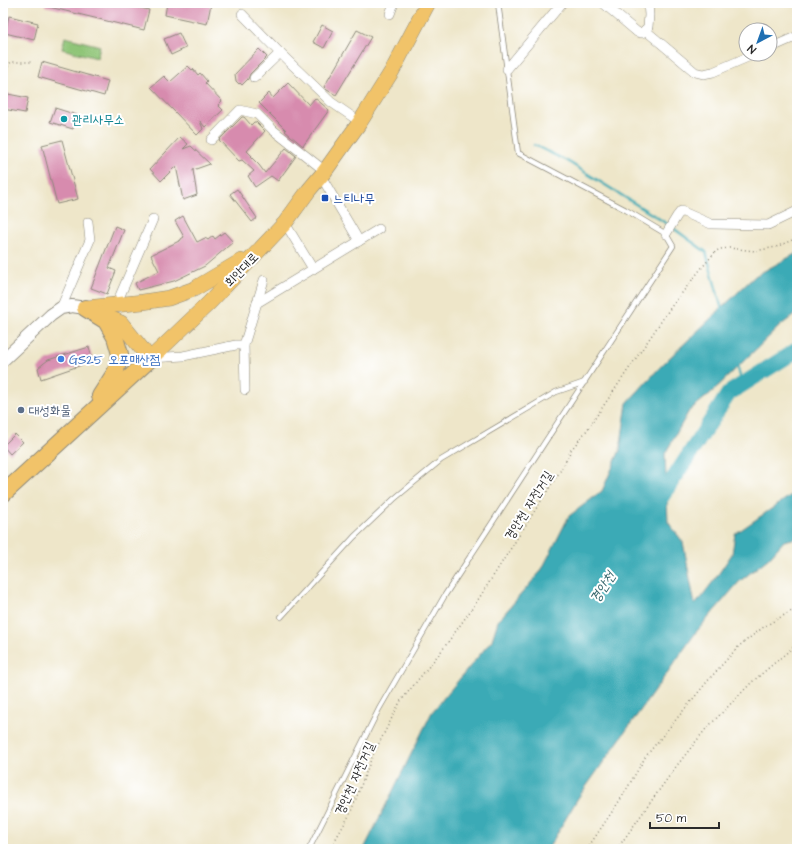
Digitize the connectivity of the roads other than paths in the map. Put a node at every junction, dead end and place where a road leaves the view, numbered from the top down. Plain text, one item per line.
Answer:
1 (394, 3) edge
2 (428, 3) edge
3 (498, 3) edge
4 (562, 3) edge
5 (603, 3) edge
6 (648, 3) edge
7 (242, 14) dead end
8 (390, 14) dead end
9 (645, 30) junction
10 (794, 37) dead end
11 (778, 44) edge
12 (280, 53) junction
13 (738, 61) edge
14 (507, 69) junction
15 (254, 78) dead end
16 (360, 122) junction
17 (212, 140) dead end
18 (323, 174) junction
19 (797, 211) edge
20 (153, 219) dead end
21 (88, 222) dead end
22 (285, 223) junction
23 (379, 229) dead end
24 (667, 232) junction
25 (359, 241) junction
26 (258, 250) junction
27 (313, 269) junction
28 (264, 280) dead end
29 (257, 303) junction
30 (116, 305) junction
31 (61, 308) junction
32 (84, 308) junction
33 (244, 345) junction
34 (150, 359) junction
35 (3, 360) edge
36 (585, 382) junction
37 (245, 390) dead end
38 (87, 416) junction
39 (3, 494) edge
40 (281, 617) dead end
41 (309, 849) edge

1 - 8 street
2 - 16 main road, 회안대로
3 - 14 lane
4 - 14 street
5 - 9 street
6 - 9 street
7 - 12 street
9 - 13 street
10 - 11 street
12 - 15 street
12 - 16 street
14 - 24 lane
16 - 18 main road, 회안대로
17 - 18 street
18 - 22 main road, 회안대로
18 - 25 street
19 - 24 street
20 - 30 street
21 - 31 street
22 - 26 main road, 회안대로
22 - 27 street
23 - 25 street
24 - 36 lane
25 - 27 street
26 - 30 main road
26 - 34 main road, 회안대로
27 - 29 street
28 - 29 street
29 - 33 street
30 - 32 main road
31 - 32 street
31 - 35 street
32 - 34 main road
32 - 38 highway
33 - 34 street
33 - 37 street
34 - 38 highway, 회안대로
36 - 40 lane
36 - 41 lane
38 - 39 highway, 회안대로

